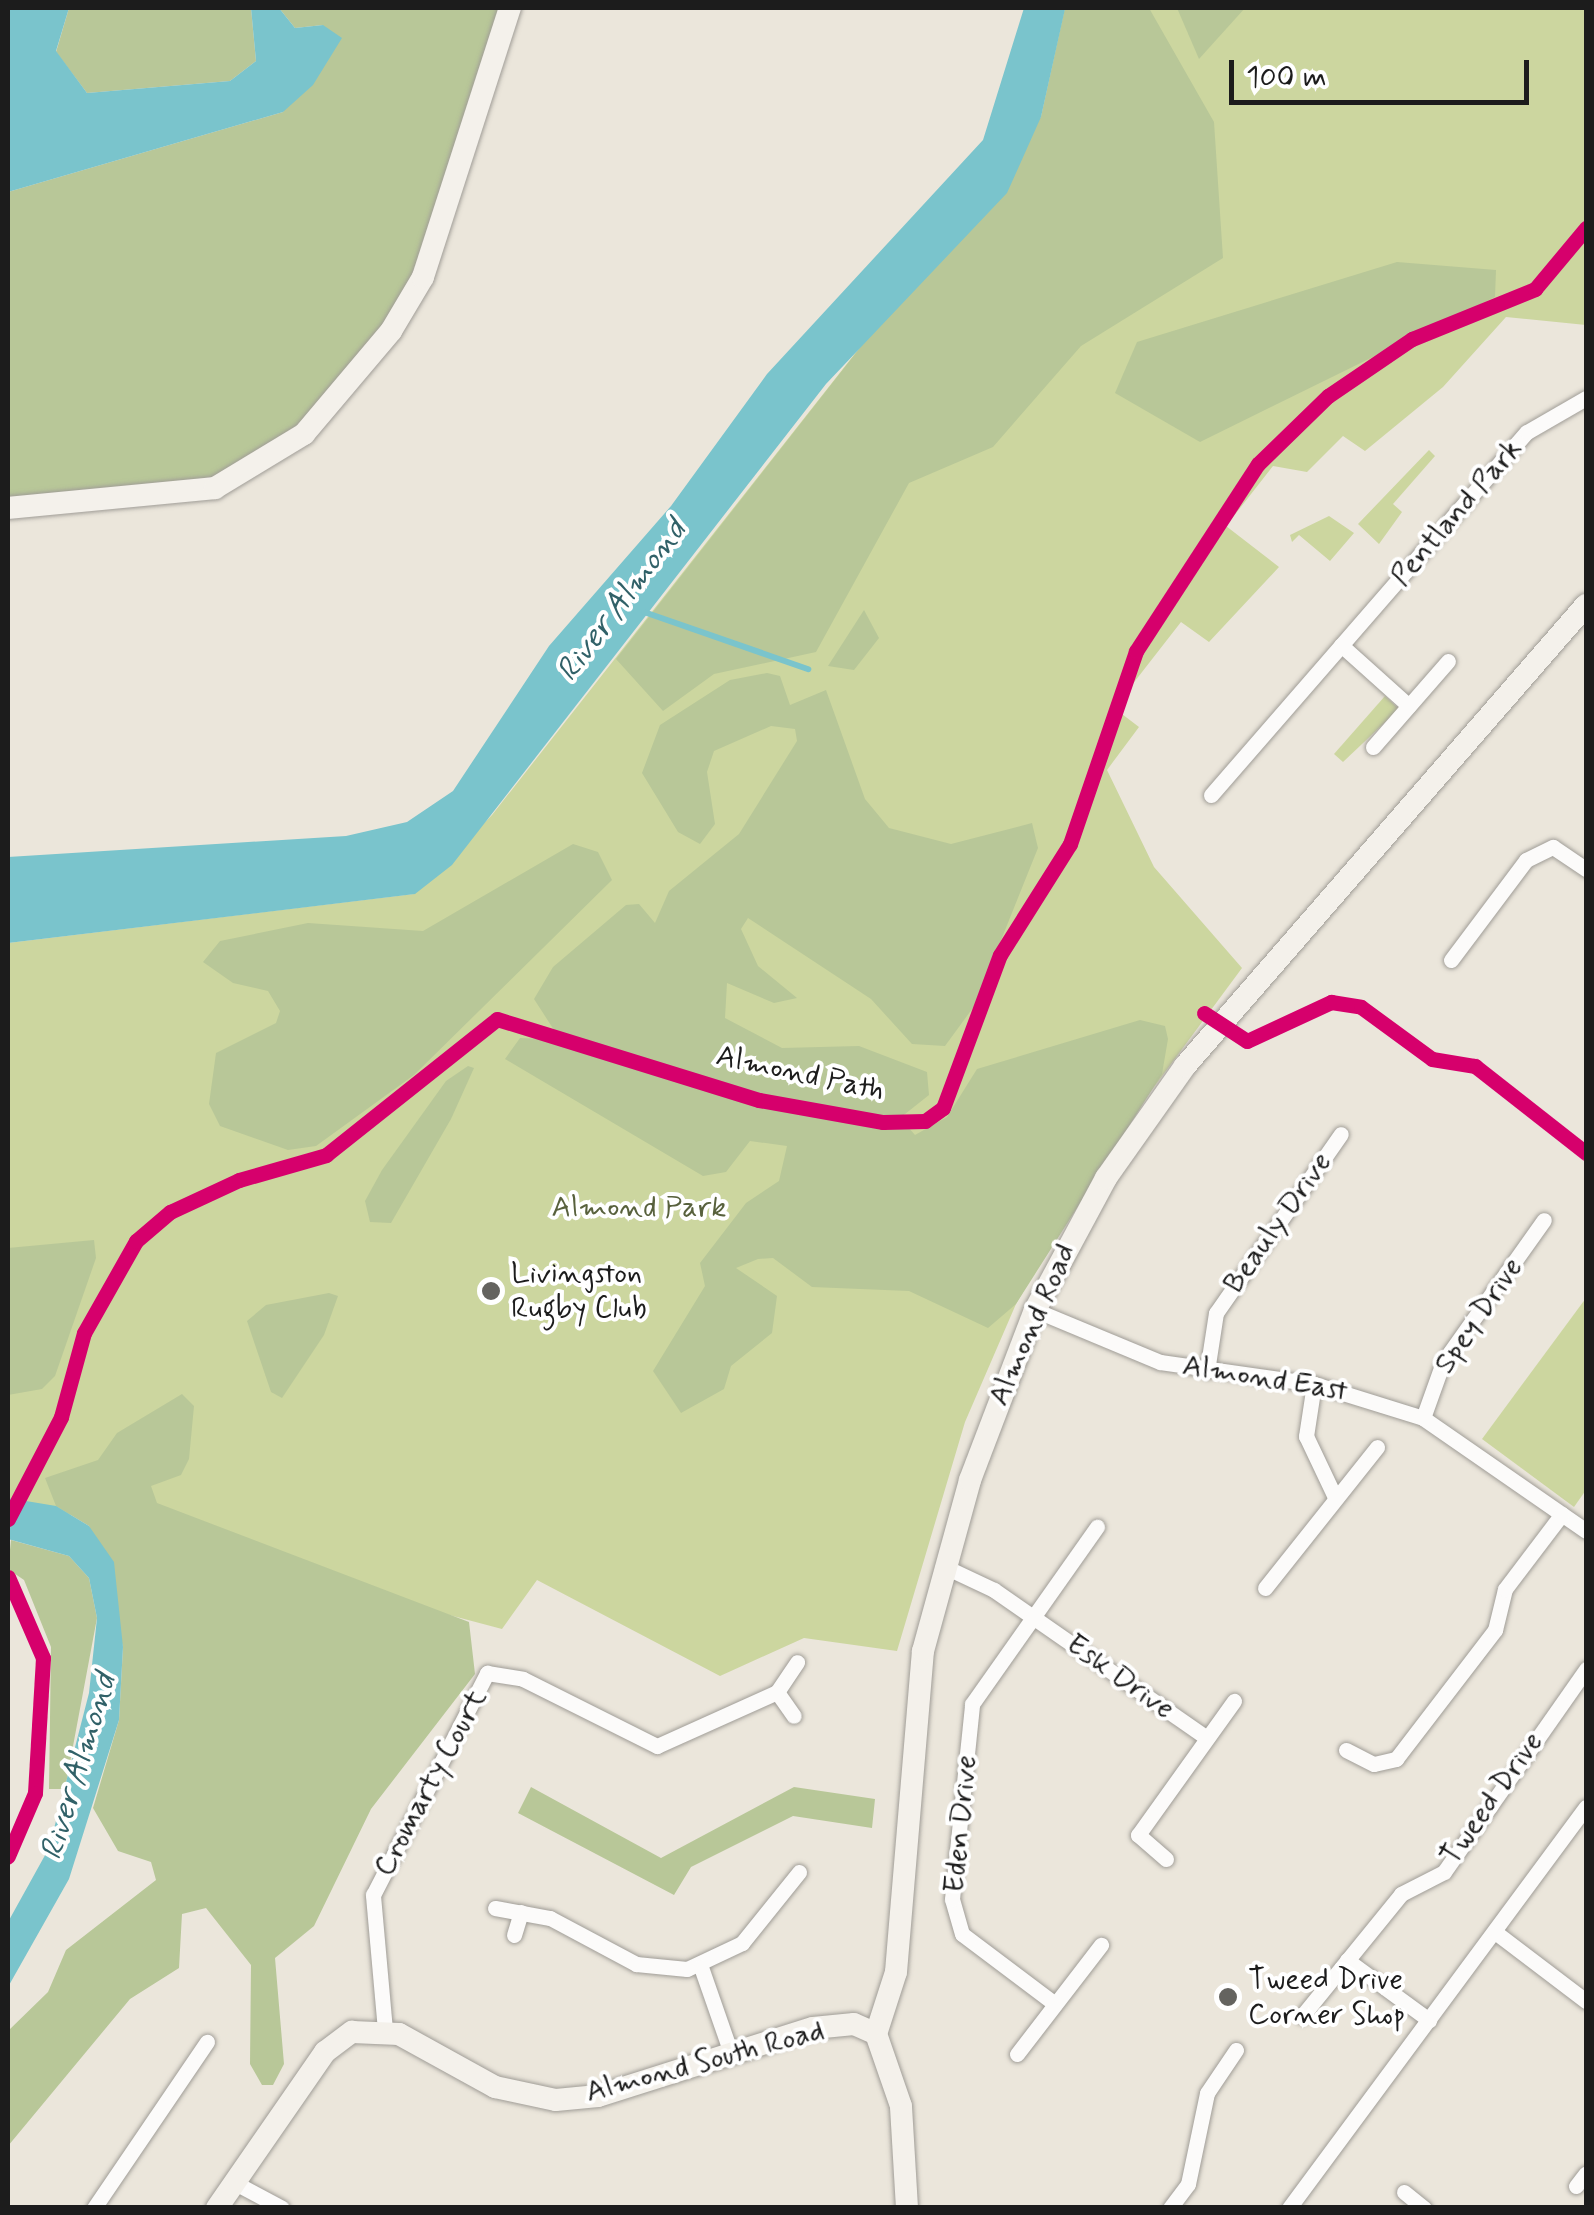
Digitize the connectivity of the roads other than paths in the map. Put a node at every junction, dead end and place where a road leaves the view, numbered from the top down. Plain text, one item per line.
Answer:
1 (510, 8) edge
2 (1586, 398) edge
3 (8, 508) edge
4 (1586, 606) edge
5 (1341, 645) junction
6 (1448, 661) dead end
7 (1409, 706) junction
8 (1373, 747) dead end
9 (1211, 794) dead end
10 (1586, 870) edge
11 (1451, 960) dead end
12 (1341, 1134) dead end
13 (1544, 1220) dead end
14 (1035, 1310) junction
15 (1207, 1371) junction
16 (1314, 1384) junction
17 (1422, 1418) junction
18 (1376, 1448) dead end
19 (1335, 1498) junction
20 (1562, 1514) junction
21 (1097, 1527) dead end
22 (1586, 1531) edge
23 (943, 1566) junction
24 (1265, 1588) dead end
25 (1032, 1616) junction
26 (797, 1662) dead end
27 (1586, 1669) edge
28 (776, 1692) junction
29 (1234, 1702) dead end
30 (794, 1716) dead end
31 (1207, 1738) junction
32 (1346, 1750) dead end
33 (1586, 1807) edge
34 (1166, 1860) dead end
35 (798, 1872) dead end
36 (495, 1908) dead end
37 (521, 1912) junction
38 (1495, 1932) junction
39 (514, 1935) dead end
40 (1101, 1946) dead end
41 (1347, 1960) junction
42 (701, 1967) junction
43 (1586, 2000) edge
44 (1056, 2004) junction
45 (1302, 2016) dead end
46 (1428, 2020) junction
47 (385, 2030) junction
48 (876, 2034) junction
49 (206, 2042) dead end
50 (1236, 2050) dead end
51 (1016, 2054) dead end
52 (732, 2056) junction
53 (1586, 2172) edge
54 (235, 2183) junction
55 (1576, 2186) dead end
56 (1404, 2192) dead end
57 (94, 2208) edge
58 (217, 2208) edge
59 (282, 2208) edge
60 (907, 2208) edge
61 (1170, 2208) edge
62 (1289, 2208) edge
63 (1424, 2208) edge

1 - 3 street
2 - 5 street, Pentland Park
4 - 14 street, Almond Road
5 - 7 street
5 - 9 street, Pentland Park
6 - 7 street
7 - 8 street
10 - 11 street
12 - 15 street, Beauly Drive
13 - 17 street, Spey Drive
14 - 15 street, Almond East
14 - 23 street, Almond Road
15 - 16 street, Almond East
16 - 17 street, Almond East
16 - 19 street
17 - 20 street, Almond East
18 - 19 street
19 - 24 street
20 - 22 street, Almond East
20 - 32 street
21 - 25 street
23 - 25 street, Esk Drive
23 - 48 street, Almond Road
25 - 31 street, Esk Drive
25 - 44 street, Eden Drive
26 - 28 street
27 - 41 street, Tweed Drive
28 - 30 street
28 - 47 street, Cromarty Court
29 - 31 street
31 - 34 street
33 - 38 street
35 - 42 street
36 - 37 street
37 - 39 street
37 - 42 street
38 - 43 street
38 - 46 street
40 - 44 street
41 - 45 street, Tweed Drive
41 - 46 street
42 - 52 street
44 - 51 street
46 - 62 street
47 - 52 street, Almond South Road
47 - 54 street
48 - 52 street, Almond South Road
48 - 60 street
49 - 57 street
50 - 61 street
53 - 55 street
54 - 58 street
54 - 59 street
56 - 63 street

